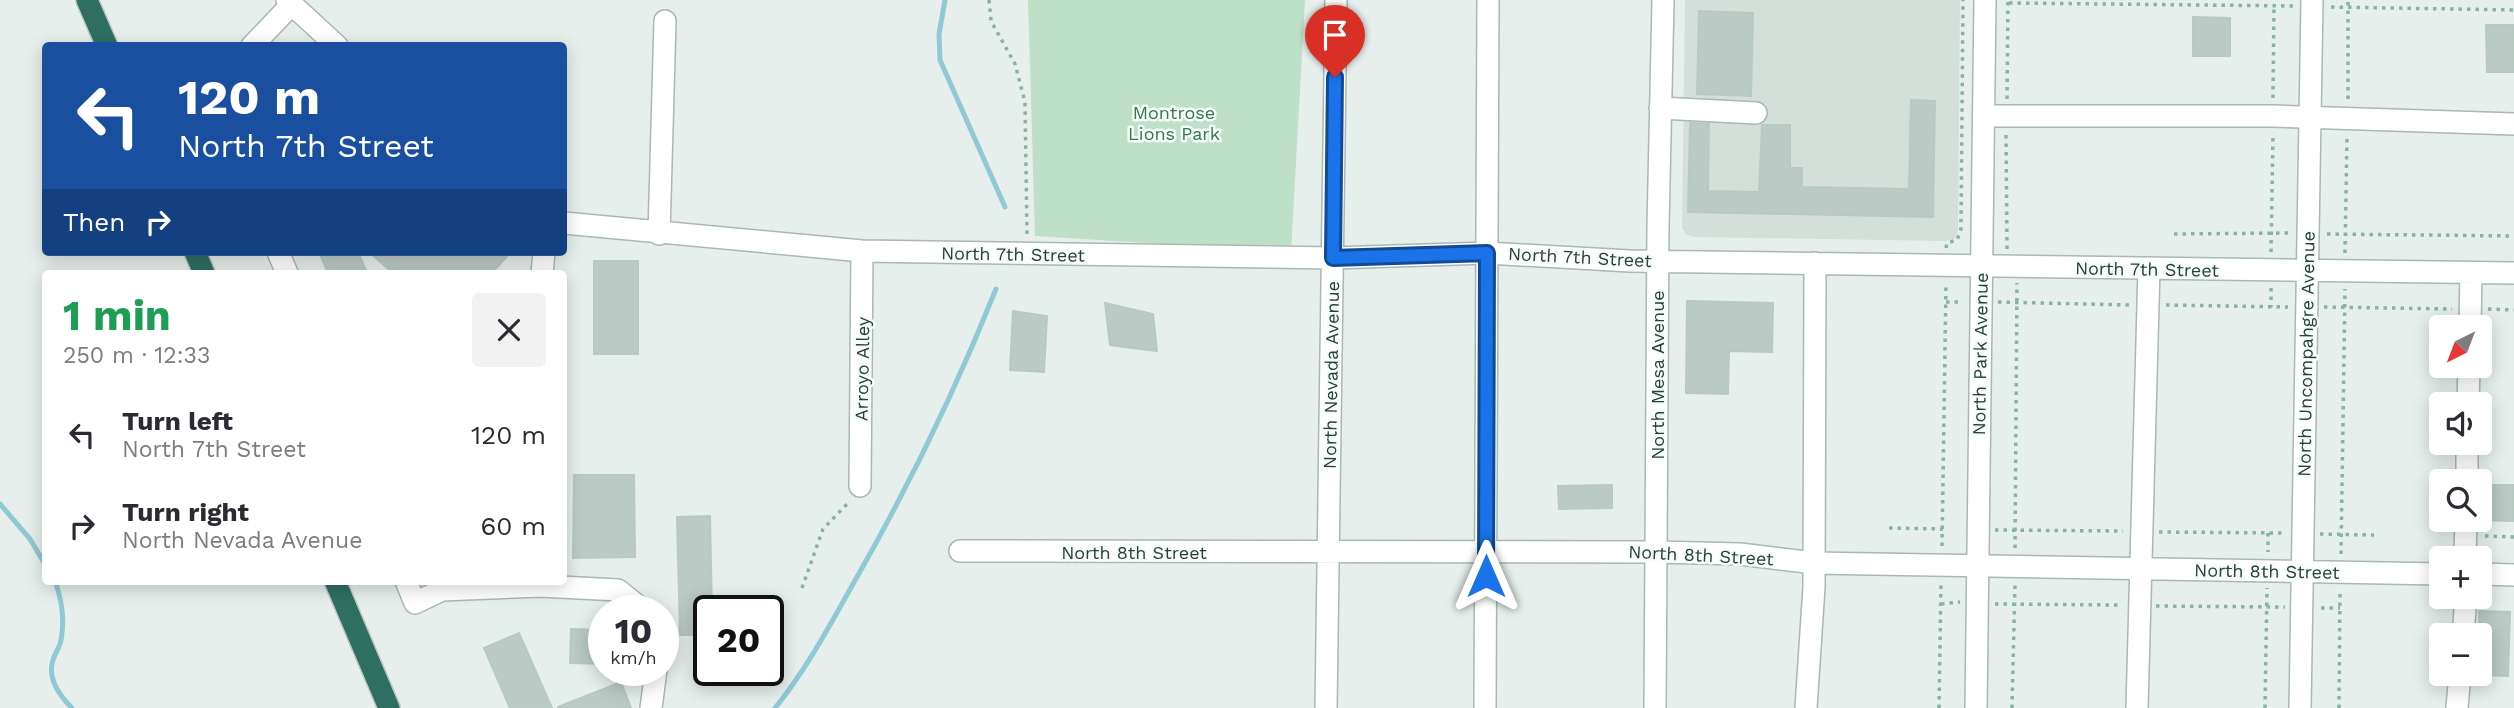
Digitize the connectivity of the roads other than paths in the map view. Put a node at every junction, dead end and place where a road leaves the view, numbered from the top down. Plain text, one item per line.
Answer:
1 (87, 0) edge
2 (1336, 0) edge
3 (1488, 0) edge
4 (1663, 0) edge
5 (1985, 0) edge
6 (289, 2) edge
7 (2312, 4) edge
8 (665, 21) dead end
9 (105, 42) edge
10 (255, 42) edge
11 (333, 42) edge
12 (1660, 108) junction
13 (1756, 113) dead end
14 (1984, 116) junction
15 (2309, 118) junction
16 (2514, 124) edge
17 (567, 223) edge
18 (659, 234) junction
19 (862, 251) junction
20 (1487, 253) junction
21 (1333, 258) junction
22 (1658, 261) junction
23 (1815, 263) junction
24 (1981, 268) junction
25 (2149, 268) junction
26 (2305, 270) junction
27 (2471, 272) junction
28 (2514, 273) edge
29 (2470, 315) edge
30 (860, 486) road end
31 (1486, 550) junction
32 (960, 551) dead end
33 (1657, 552) junction
34 (1328, 553) junction
35 (1814, 563) junction
36 (1978, 566) junction
37 (2139, 568) junction
38 (2303, 572) junction
39 (2429, 574) edge
40 (2492, 574) edge
41 (2514, 575) edge
42 (337, 585) edge
43 (408, 585) edge
44 (513, 585) edge
45 (563, 585) edge
46 (624, 595) edge
47 (654, 686) edge
48 (2459, 686) edge
49 (389, 708) edge
50 (651, 708) edge
51 (1326, 708) edge
52 (1485, 708) edge
53 (1655, 708) edge
54 (1806, 708) edge
55 (1976, 708) edge
56 (2137, 708) edge
57 (2300, 708) edge
58 (2457, 708) edge

1 - 9 highway
2 - 21 street, North Nevada Avenue
3 - 20 street
4 - 12 street, North Mesa Avenue
5 - 14 street, North Park Avenue
6 - 10 street
6 - 11 street
7 - 15 street, North Uncompahgre Avenue
8 - 18 street
12 - 13 street
12 - 22 street, North Mesa Avenue
14 - 15 street
14 - 24 street, North Park Avenue
15 - 16 street
15 - 26 street, North Uncompahgre Avenue
17 - 18 street, North 7th Street
18 - 19 street, North 7th Street
19 - 21 street, North 7th Street
19 - 30 street, Arroyo Alley
20 - 21 street, North 7th Street
20 - 22 street, North 7th Street
20 - 31 street
21 - 34 street, North Nevada Avenue
22 - 23 street, North 7th Street
22 - 33 street, North Mesa Avenue
23 - 24 street, North 7th Street
23 - 35 street
24 - 25 street, North 7th Street
24 - 36 street, North Park Avenue
25 - 26 street, North 7th Street
25 - 37 street
26 - 27 street, North 7th Street
26 - 38 street, North Uncompahgre Avenue
27 - 28 street, North 7th Street
27 - 29 street
31 - 33 street, North 8th Street
31 - 34 street, North 8th Street
31 - 52 street
32 - 34 street, North 8th Street
33 - 35 street, North 8th Street
33 - 53 street, North Mesa Avenue
34 - 51 street, North Nevada Avenue
35 - 36 street, North 8th Street
35 - 54 street
36 - 37 street, North 8th Street
36 - 55 street, North Park Avenue
37 - 38 street, North 8th Street
37 - 56 street
38 - 39 street, North 8th Street
38 - 57 street, North Uncompahgre Avenue
40 - 41 street
42 - 49 highway
43 - 44 street
45 - 46 street
47 - 50 street
48 - 58 street

